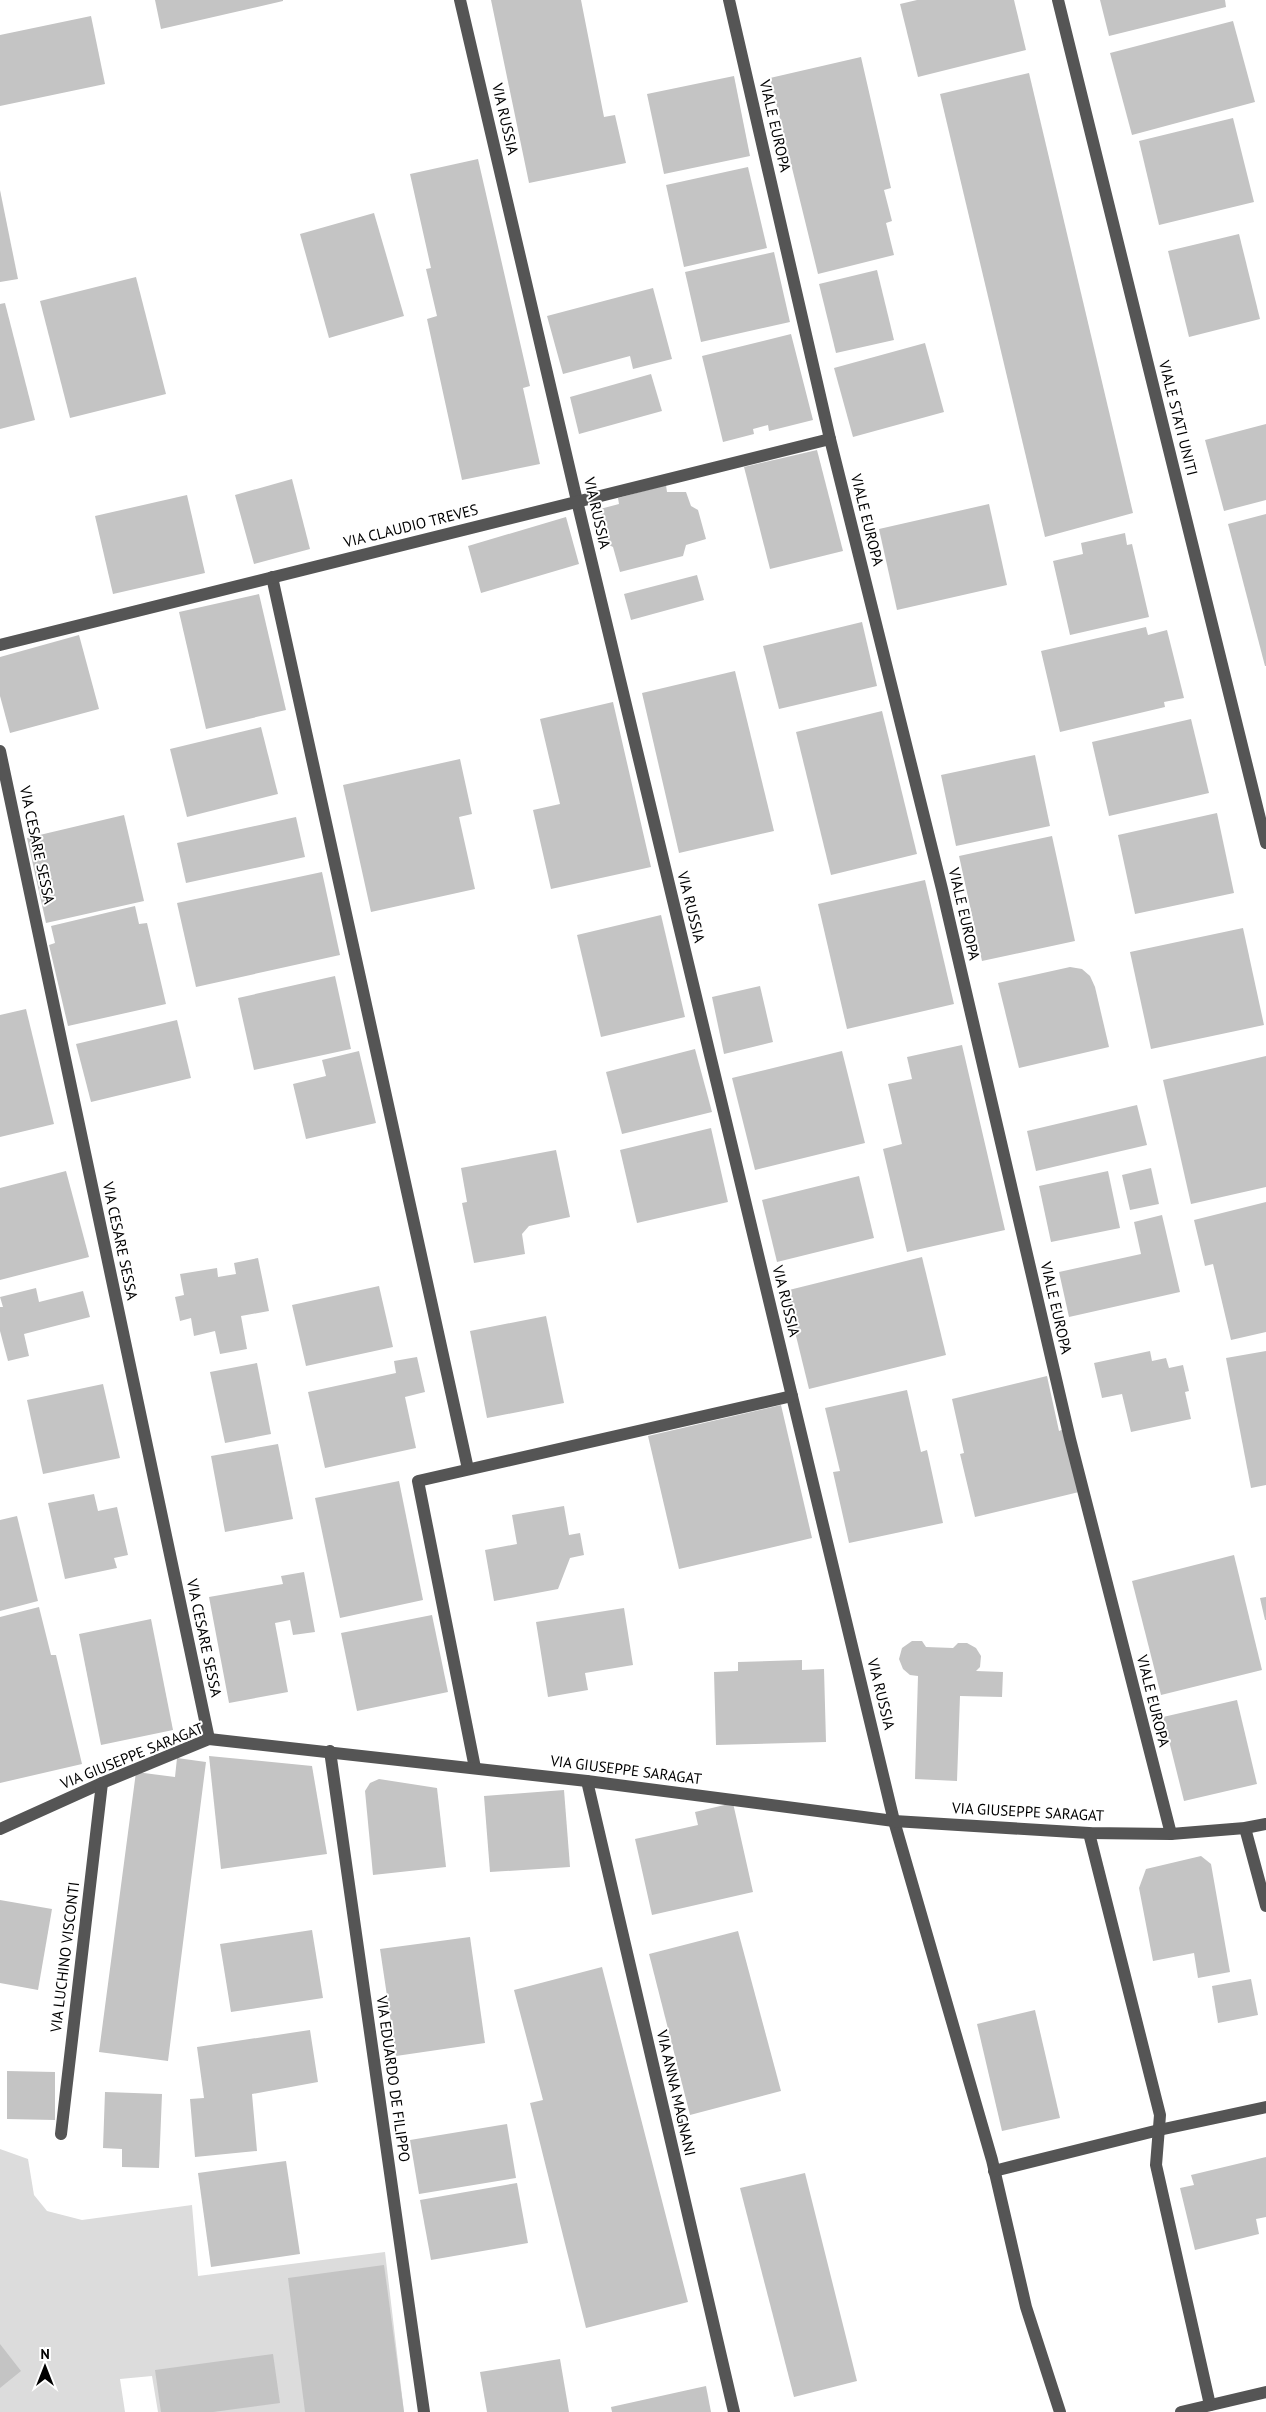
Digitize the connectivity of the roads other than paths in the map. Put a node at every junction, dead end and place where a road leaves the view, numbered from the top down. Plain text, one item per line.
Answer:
1 (460, 0) edge
2 (729, 0) edge
3 (1058, 0) edge
4 (830, 439) junction
5 (577, 501) junction
6 (272, 577) junction
7 (0, 645) edge
8 (0, 751) edge
9 (1266, 843) edge
10 (792, 1396) junction
11 (468, 1469) junction
12 (209, 1739) junction
13 (330, 1751) junction
14 (475, 1768) junction
15 (587, 1781) junction
16 (102, 1783) junction
17 (894, 1820) junction
18 (1266, 1824) edge
19 (1245, 1828) junction
20 (0, 1829) edge
21 (1089, 1834) junction
22 (1171, 1834) junction
23 (1266, 1906) edge
24 (1266, 2107) edge
25 (1159, 2130) junction
26 (61, 2134) dead end
27 (994, 2171) junction
28 (1266, 2392) edge
29 (1210, 2405) junction
30 (424, 2412) edge
31 (734, 2412) edge
32 (1060, 2412) edge
33 (1181, 2412) edge

1 - 5 street, VIA RUSSIA
2 - 4 street, VIALE EUROPA
3 - 9 street, VIALE STATI UNITI
4 - 5 street, VIA CLAUDIO TREVES
4 - 22 street, VIALE EUROPA
5 - 6 street, VIA CLAUDIO TREVES
5 - 10 street, VIA RUSSIA
6 - 7 street, VIA CLAUDIO TREVES
6 - 11 street
8 - 12 street, VIA CESARE SESSA
10 - 11 street
10 - 17 street, VIA RUSSIA
11 - 14 street
12 - 13 street, VIA GIUSEPPE SARAGAT
12 - 16 street, VIA GIUSEPPE SARAGAT
13 - 14 street, VIA GIUSEPPE SARAGAT
13 - 30 street, VIA EDUARDO DE FILIPPO
14 - 15 street, VIA GIUSEPPE SARAGAT
15 - 17 street, VIA GIUSEPPE SARAGAT
15 - 31 street, VIA ANNA MAGNANI
16 - 20 street, VIA GIUSEPPE SARAGAT
16 - 26 street, VIA LUCHINO VISCONTI
17 - 21 street, VIA GIUSEPPE SARAGAT
17 - 27 street, VIA RUSSIA
18 - 19 street, VIA GIUSEPPE SARAGAT
19 - 22 street, VIA GIUSEPPE SARAGAT
19 - 23 street
21 - 22 street, VIA GIUSEPPE SARAGAT
21 - 25 street
24 - 25 street
25 - 27 street
25 - 29 street
27 - 32 street, VIA RUSSIA
28 - 29 street
29 - 33 street

